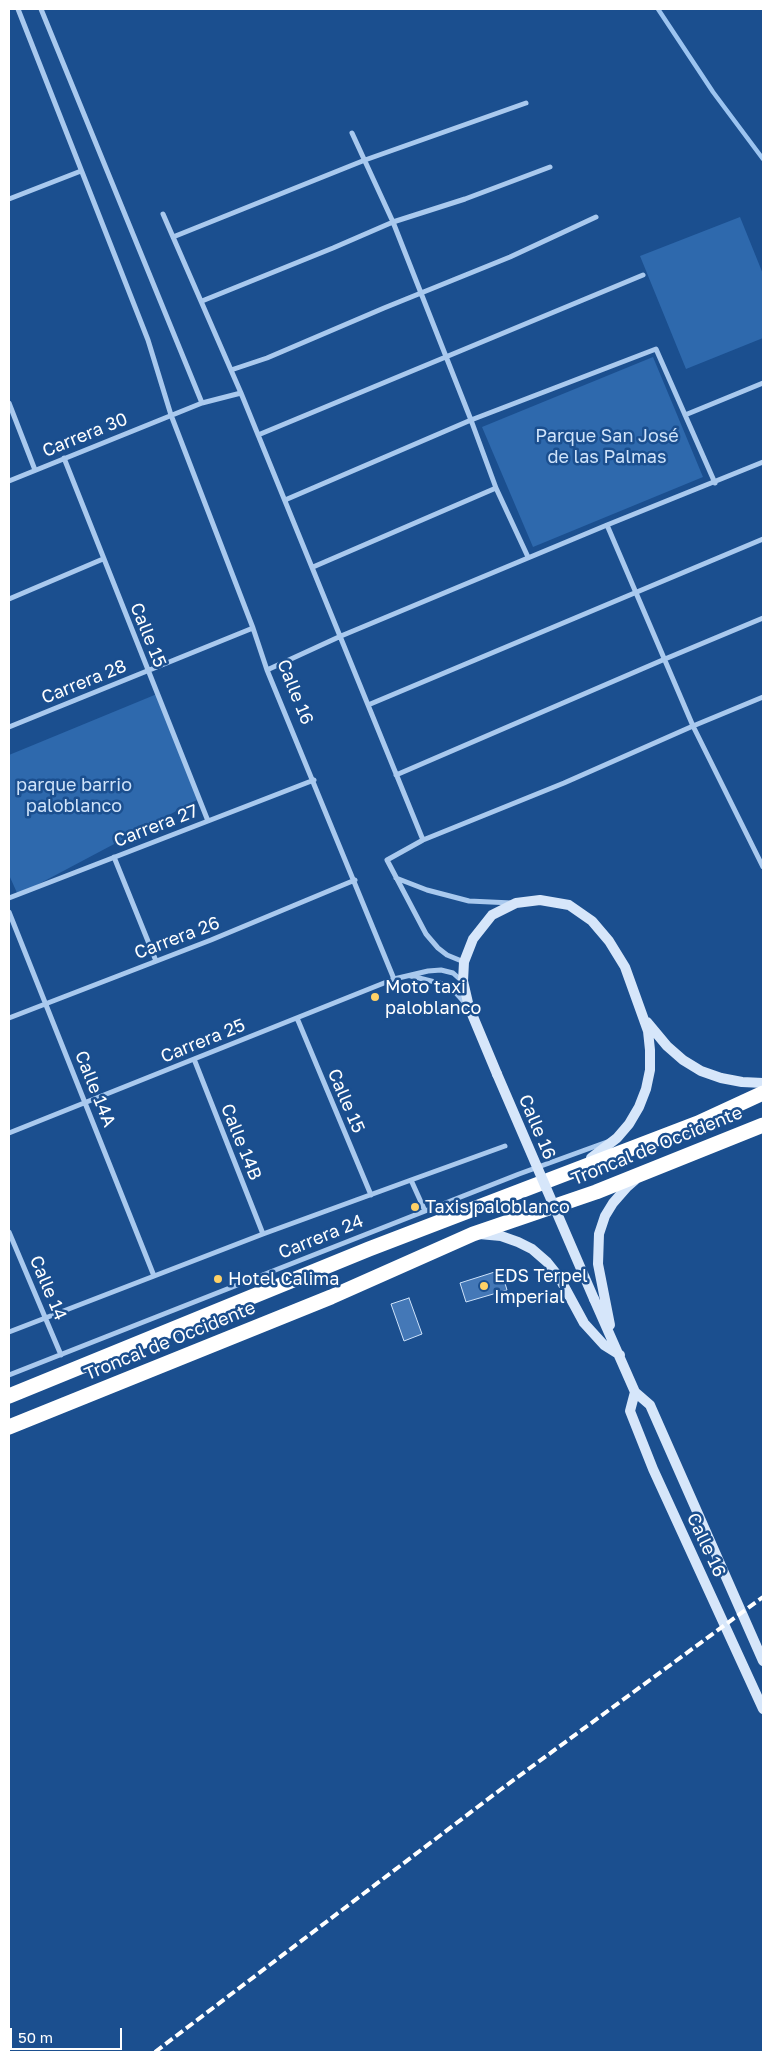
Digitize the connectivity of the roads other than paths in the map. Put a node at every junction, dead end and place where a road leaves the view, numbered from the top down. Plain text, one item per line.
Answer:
1 (18, 9) edge
2 (41, 9) edge
3 (526, 103) dead end
4 (352, 133) dead end
5 (365, 160) junction
6 (550, 168) dead end
7 (81, 171) junction
8 (9, 200) edge
9 (163, 214) dead end
10 (596, 217) dead end
11 (393, 222) junction
12 (173, 237) junction
13 (643, 275) dead end
14 (423, 294) junction
15 (202, 301) junction
16 (446, 356) junction
17 (231, 370) junction
18 (763, 382) edge
19 (241, 393) junction
20 (9, 403) edge
21 (202, 403) junction
22 (171, 415) junction
23 (685, 415) junction
24 (471, 420) junction
25 (258, 434) junction
26 (64, 458) junction
27 (763, 462) edge
28 (35, 470) junction
29 (9, 481) edge
30 (715, 483) junction
31 (496, 488) junction
32 (286, 500) junction
33 (606, 525) junction
34 (763, 539) edge
35 (528, 557) junction
36 (103, 559) junction
37 (313, 567) junction
38 (634, 592) junction
39 (9, 598) edge
40 (763, 618) edge
41 (253, 628) junction
42 (341, 636) junction
43 (664, 659) junction
44 (267, 670) junction
45 (148, 671) junction
46 (763, 697) edge
47 (368, 705) junction
48 (693, 726) junction
49 (9, 727) edge
50 (396, 775) junction
51 (314, 780) junction
52 (208, 821) junction
53 (423, 840) junction
54 (114, 857) junction
55 (763, 867) edge
56 (396, 878) junction
57 (355, 880) junction
58 (9, 898) edge
59 (516, 903) junction
60 (9, 912) edge
61 (156, 961) junction
62 (464, 962) junction
63 (408, 976) junction
64 (394, 979) junction
65 (463, 981) junction
66 (46, 1004) junction
67 (469, 1007) junction
68 (641, 1012) junction
69 (9, 1018) edge
70 (296, 1018) junction
71 (194, 1059) junction
72 (763, 1083) edge
73 (763, 1094) edge
74 (86, 1102) junction
75 (763, 1124) edge
76 (9, 1133) edge
77 (617, 1138) junction
78 (505, 1146) dead end
79 (648, 1170) junction
80 (571, 1171) junction
81 (411, 1180) junction
82 (371, 1195) junction
83 (425, 1211) junction
84 (9, 1232) edge
85 (263, 1234) junction
86 (473, 1234) junction
87 (154, 1276) junction
88 (45, 1318) junction
89 (9, 1332) edge
90 (614, 1343) junction
91 (60, 1355) junction
92 (621, 1356) junction
93 (9, 1375) edge
94 (636, 1392) junction
95 (9, 1396) edge
96 (9, 1427) edge
97 (763, 1661) edge
98 (763, 1709) edge

1 - 7 street, Calle 16
2 - 21 street
3 - 5 street
4 - 5 street
5 - 11 street
5 - 12 street
6 - 11 street
7 - 8 street
7 - 22 street, Calle 16
9 - 12 street
10 - 14 street
11 - 14 street
11 - 15 street
12 - 15 street
13 - 16 street
14 - 16 street
14 - 17 street
15 - 17 street
16 - 24 street
16 - 25 street
17 - 19 street
18 - 23 street
19 - 21 street, Carrera 30
19 - 25 street
20 - 28 street
21 - 22 street, Carrera 30
22 - 26 street, Carrera 30
22 - 41 street, Calle 16
23 - 24 street
23 - 30 street
24 - 31 street
24 - 32 street
25 - 32 street
26 - 28 street, Carrera 30
26 - 36 street, Calle 15
27 - 30 street
28 - 29 street, Carrera 30
30 - 33 street
31 - 35 street
31 - 37 street
32 - 37 street
33 - 35 street
33 - 38 street
34 - 38 street
35 - 42 street
36 - 39 street
36 - 45 street, Calle 15
37 - 42 street
38 - 43 street
38 - 47 street
40 - 43 street
41 - 44 street, Calle 16
41 - 45 street, Carrera 28
42 - 44 street
42 - 47 street
43 - 48 street
43 - 50 street
44 - 51 street, Calle 16
45 - 49 street, Carrera 28
45 - 52 street, Calle 15
46 - 48 street
47 - 50 street
48 - 53 street
48 - 55 street
50 - 53 street
51 - 52 street, Carrera 27
51 - 57 street, Calle 16
52 - 54 street, Carrera 27
53 - 56 street
54 - 58 street, Carrera 27
54 - 61 street
56 - 59 street
56 - 62 street
57 - 61 street, Carrera 26
57 - 64 street, Calle 16
59 - 62 street, Calle 16
59 - 68 street, Calle 16
60 - 66 street, Calle 14A
61 - 66 street, Carrera 26
62 - 65 street, Calle 16
63 - 64 street, Carrera 25
63 - 65 street, Carrera 25
63 - 67 street
64 - 70 street, Carrera 25
65 - 67 street, Calle 16
66 - 69 street, Carrera 26
66 - 74 street, Calle 14A
67 - 90 street, Calle 16, bridge
68 - 72 street
68 - 77 street
70 - 71 street, Carrera 25
70 - 82 street, Calle 15
71 - 74 street, Carrera 25
71 - 85 street, Calle 14B
73 - 80 highway, Troncal de Occidente
74 - 76 street, Carrera 25
74 - 87 street, Calle 14A
75 - 79 highway, Troncal de Occidente
77 - 80 street
77 - 83 street, Carrera 24
78 - 81 street
79 - 86 highway, Troncal de Occidente
79 - 90 street
80 - 95 highway, Troncal de Occidente
81 - 82 street
81 - 83 street
82 - 85 street
83 - 91 street, Carrera 24
84 - 88 street, Calle 14
85 - 87 street
86 - 92 street
86 - 96 highway, Troncal de Occidente
87 - 88 street
88 - 89 street
88 - 91 street, Calle 14
90 - 92 street, Calle 16
91 - 93 street, Carrera 24
92 - 94 street, Calle 16
94 - 97 street, Calle 16
94 - 98 street, Calle 16

